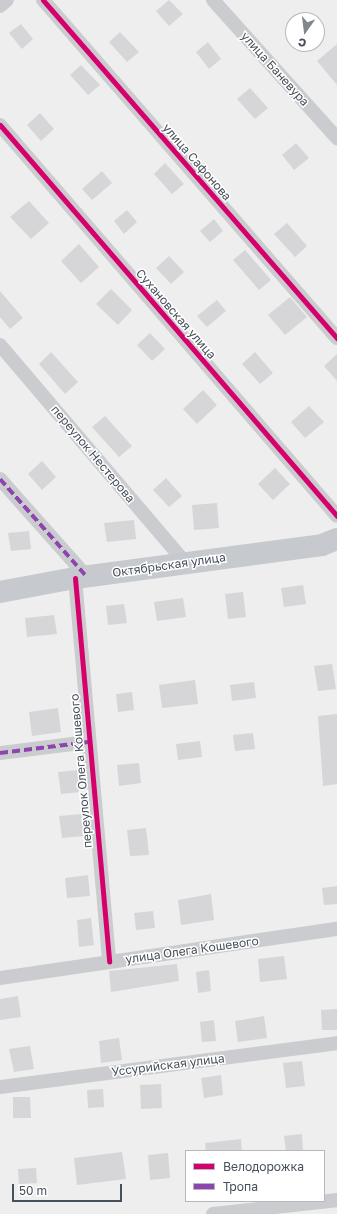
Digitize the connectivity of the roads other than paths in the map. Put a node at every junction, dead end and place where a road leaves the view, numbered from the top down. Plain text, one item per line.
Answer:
1 (7, 0) edge
2 (43, 0) edge
3 (213, 0) edge
4 (0, 6) edge
5 (0, 125) edge
6 (337, 138) edge
7 (337, 338) edge
8 (0, 345) edge
9 (0, 479) edge
10 (337, 516) edge
11 (336, 543) edge
12 (185, 562) junction
13 (81, 577) junction
14 (0, 592) edge
15 (88, 742) junction
16 (0, 753) edge
17 (337, 929) edge
18 (109, 961) junction
19 (0, 978) edge
20 (337, 1043) edge
21 (0, 1087) edge
22 (337, 1200) edge
23 (325, 1201) edge
24 (319, 1202) edge
25 (213, 1214) edge

1 - 4 street
2 - 7 street, улица Сафонова
3 - 6 street, улица Баневура
5 - 10 street, Сухановская улица
8 - 12 street, переулок Нестерова
9 - 13 street
11 - 12 main road, Октябрьская улица
12 - 13 main road, Октябрьская улица
13 - 14 main road, Октябрьская улица
13 - 15 street, переулок Олега Кошевого
15 - 16 street
15 - 18 street, переулок Олега Кошевого
17 - 18 street, улица Олега Кошевого
18 - 19 street, улица Олега Кошевого
20 - 21 street, Уссурийская улица
22 - 23 street
24 - 25 street

